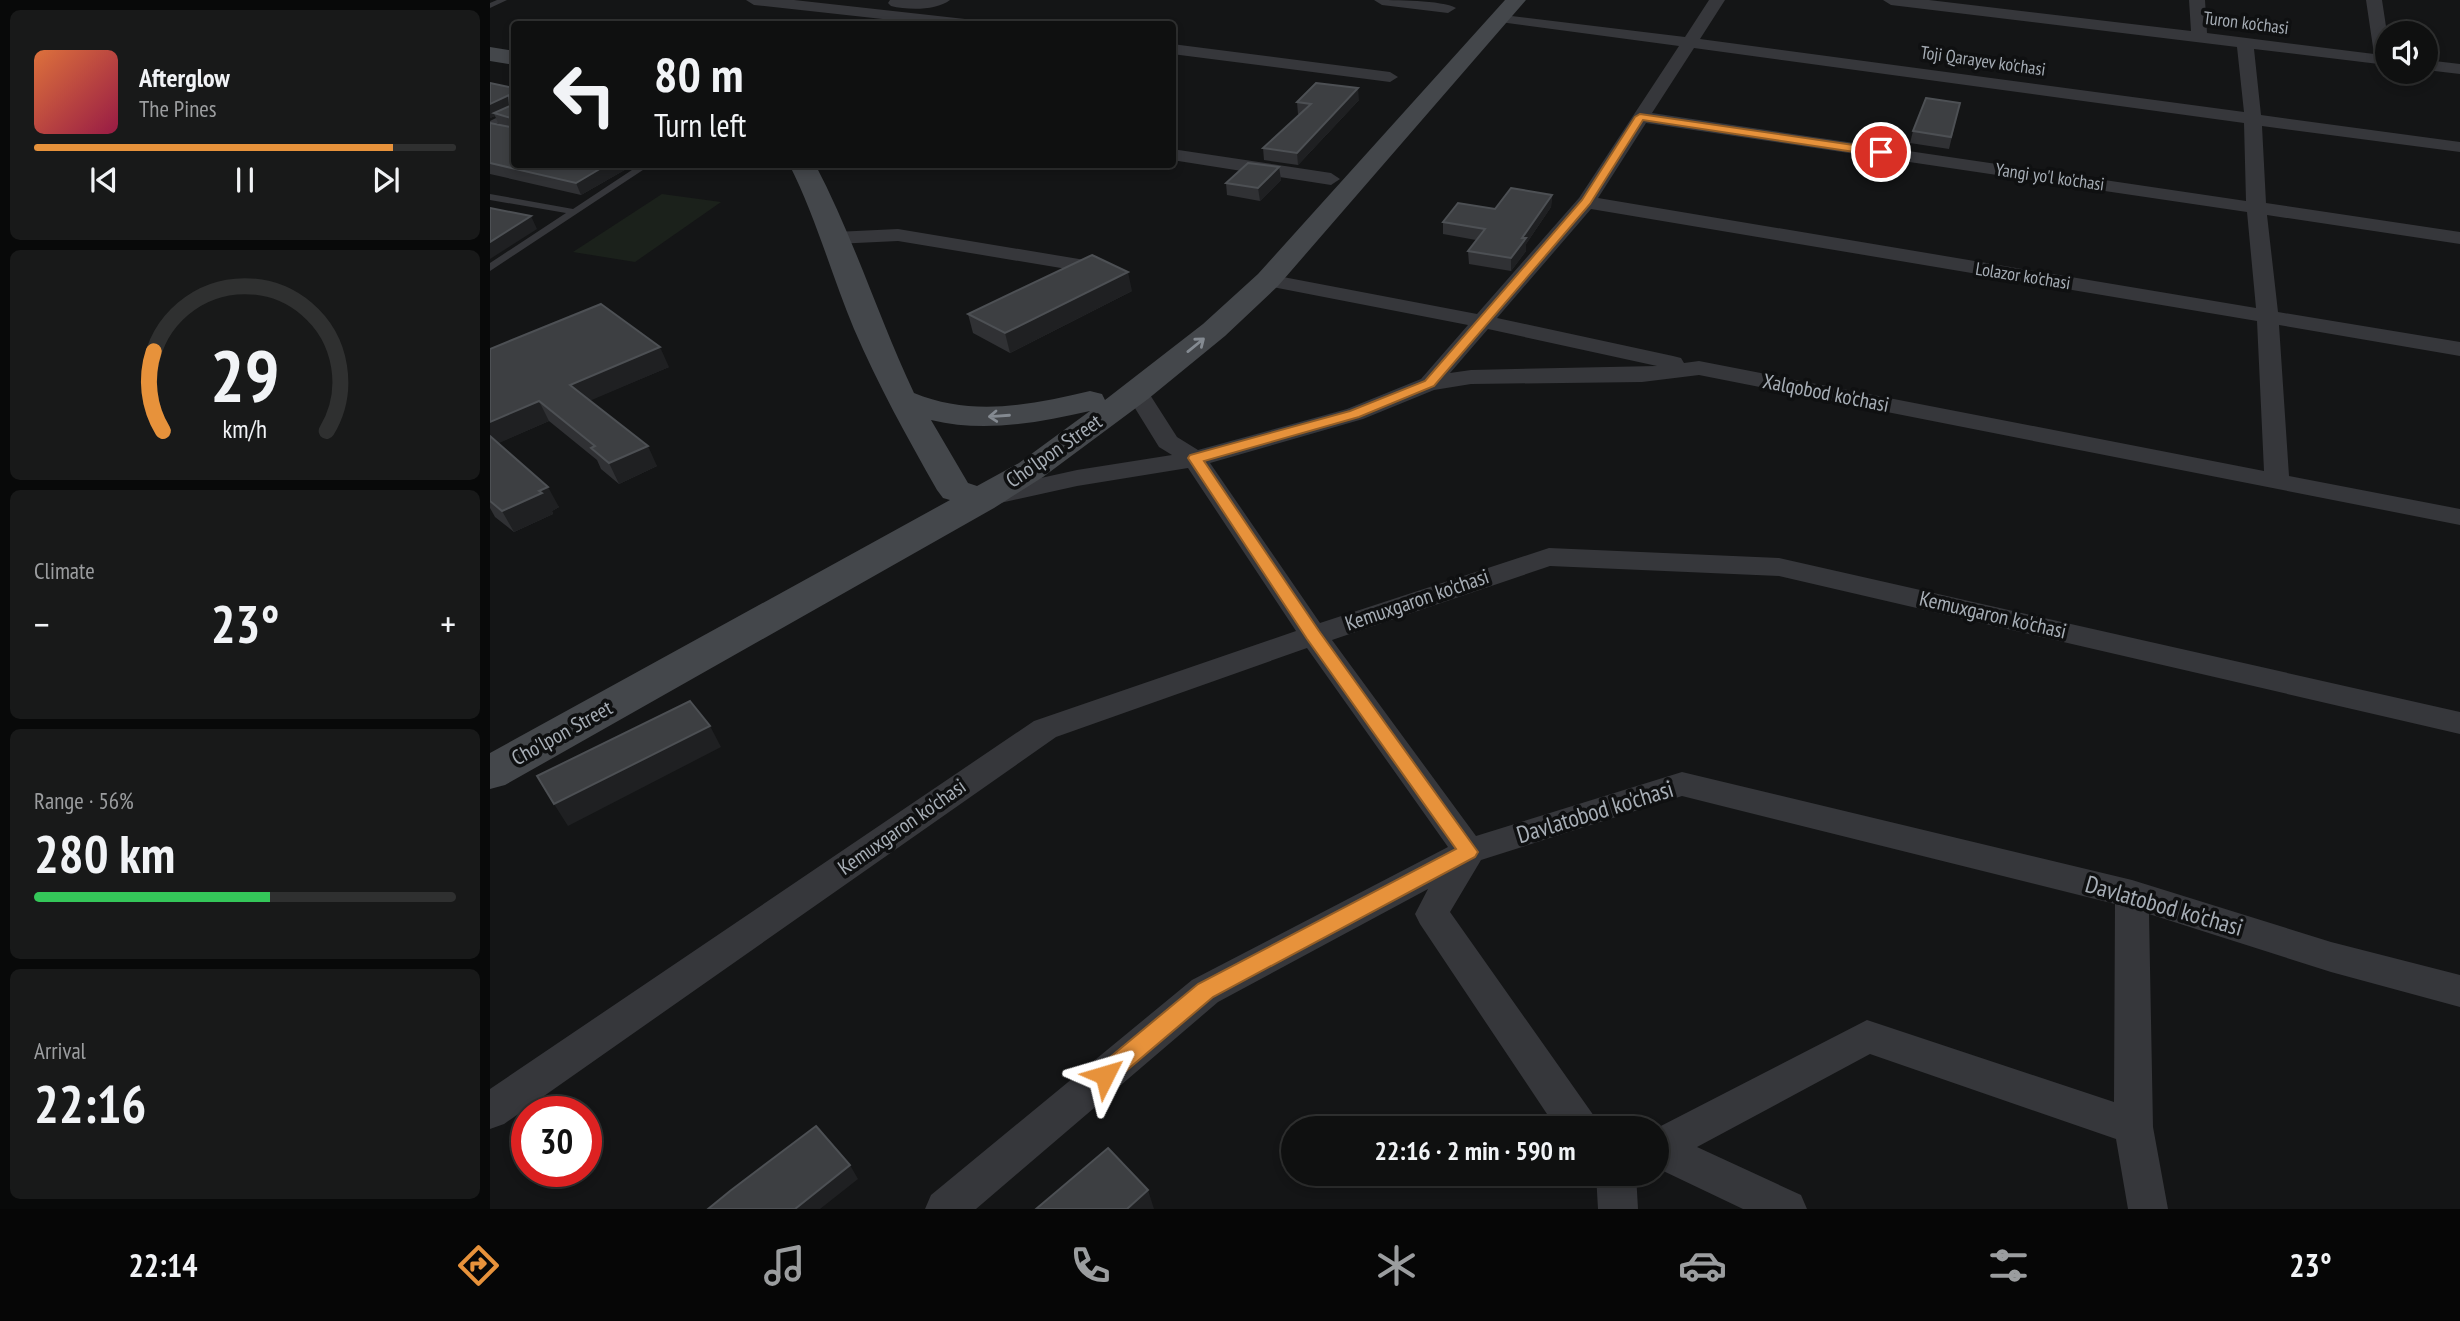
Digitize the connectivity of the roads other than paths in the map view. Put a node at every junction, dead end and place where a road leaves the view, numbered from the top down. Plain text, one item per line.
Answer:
1 (503, 0) edge
2 (754, 0) edge
3 (872, 0) edge
4 (942, 0) edge
5 (1382, 0) edge
6 (1717, 0) edge
7 (1891, 0) edge
8 (2197, 0) edge
9 (2374, 0) edge
10 (910, 5) junction
11 (490, 6) edge
12 (1503, 6) edge
13 (1448, 8) dead end
14 (2030, 8) edge
15 (885, 20) edge
16 (905, 21) edge
17 (2378, 21) edge
18 (2199, 37) junction
19 (2245, 42) junction
20 (1688, 43) junction
21 (1176, 50) edge
22 (2375, 59) edge
23 (2438, 66) edge
24 (2460, 69) edge
25 (1390, 77) dead end
26 (511, 114) edge
27 (1640, 117) junction
28 (2253, 119) junction
29 (490, 126) edge
30 (502, 131) edge
31 (2460, 147) edge
32 (1176, 155) edge
33 (642, 168) edge
34 (804, 168) edge
35 (1331, 179) junction
36 (490, 197) edge
37 (1586, 202) junction
38 (2256, 207) junction
39 (575, 212) junction
40 (835, 238) junction
41 (2460, 238) edge
42 (490, 256) edge
43 (504, 258) junction
44 (1085, 266) edge
45 (490, 268) edge
46 (1268, 280) junction
47 (2268, 317) junction
48 (1483, 321) junction
49 (2460, 349) edge
50 (1699, 368) junction
51 (1429, 384) junction
52 (1137, 392) junction
53 (902, 400) junction
54 (1090, 401) junction
55 (1195, 458) junction
56 (2277, 481) junction
57 (968, 495) junction
58 (2460, 517) edge
59 (1313, 635) junction
60 (2460, 723) edge
61 (490, 746) edge
62 (490, 773) edge
63 (1469, 852) junction
64 (2133, 894) junction
65 (2460, 991) edge
66 (490, 1111) edge
67 (1571, 1116) edge
68 (2133, 1127) junction
69 (1669, 1142) edge
70 (1669, 1154) edge
71 (1617, 1186) edge
72 (945, 1209) edge
73 (1618, 1209) edge
74 (1787, 1209) edge
75 (2148, 1209) edge

1 - 11 lane
2 - 15 street
3 - 10 street
4 - 10 street
5 - 13 street
6 - 20 street
7 - 14 street, Turon ko'chasi
8 - 18 street
9 - 17 street
10 - 15 street
12 - 20 street, Toji Qarayev ko'chasi
12 - 35 main road, Cho'lpon Street
12 - 46 main road, Cho'lpon Street
14 - 18 street, Turon ko'chasi
15 - 16 street
18 - 19 street, Turon ko'chasi
19 - 22 street, Turon ko'chasi
19 - 28 street
20 - 27 street
20 - 28 street, Toji Qarayev ko'chasi
21 - 25 street
23 - 24 street
26 - 29 lane
27 - 37 street
27 - 38 street, Yangi yo'l ko'chasi
28 - 31 street, Toji Qarayev ko'chasi
28 - 38 street
29 - 30 lane
32 - 35 street
33 - 39 lane
34 - 40 main road
35 - 54 main road, Cho'lpon Street
36 - 39 lane
37 - 47 street, Lolazor ko'chasi
37 - 48 street
38 - 41 street, Yangi yo'l ko'chasi
38 - 47 street
39 - 43 lane
40 - 44 street
40 - 53 main road
42 - 43 lane
43 - 45 lane
46 - 48 street
52 -> 46 main road, Cho'lpon Street
47 - 49 street, Lolazor ko'chasi
47 - 56 street
48 - 50 street
48 - 51 street
50 - 51 street, Xalqobod ko'chasi
50 - 56 street, Xalqobod ko'chasi
51 - 55 street, Xalqobod ko'chasi
52 - 55 street
52 - 57 main road, Cho'lpon Street
54 -> 53 main road
53 - 57 main road
54 - 57 main road, Cho'lpon Street
55 - 57 street, Xalqobod ko'chasi
55 - 59 street
56 - 58 street, Xalqobod ko'chasi
57 - 61 main road, Cho'lpon Street
57 - 62 main road, Cho'lpon Street
59 - 60 street, Kemuxgaron ko'chasi
59 - 63 street
59 - 66 street, Kemuxgaron ko'chasi
63 - 64 street, Davlatobod ko'chasi
63 - 67 street
63 - 72 street, Davlatobod ko'chasi
64 - 65 street, Davlatobod ko'chasi
64 - 68 street
68 - 69 street
68 - 75 street
70 - 74 street
71 - 73 street

